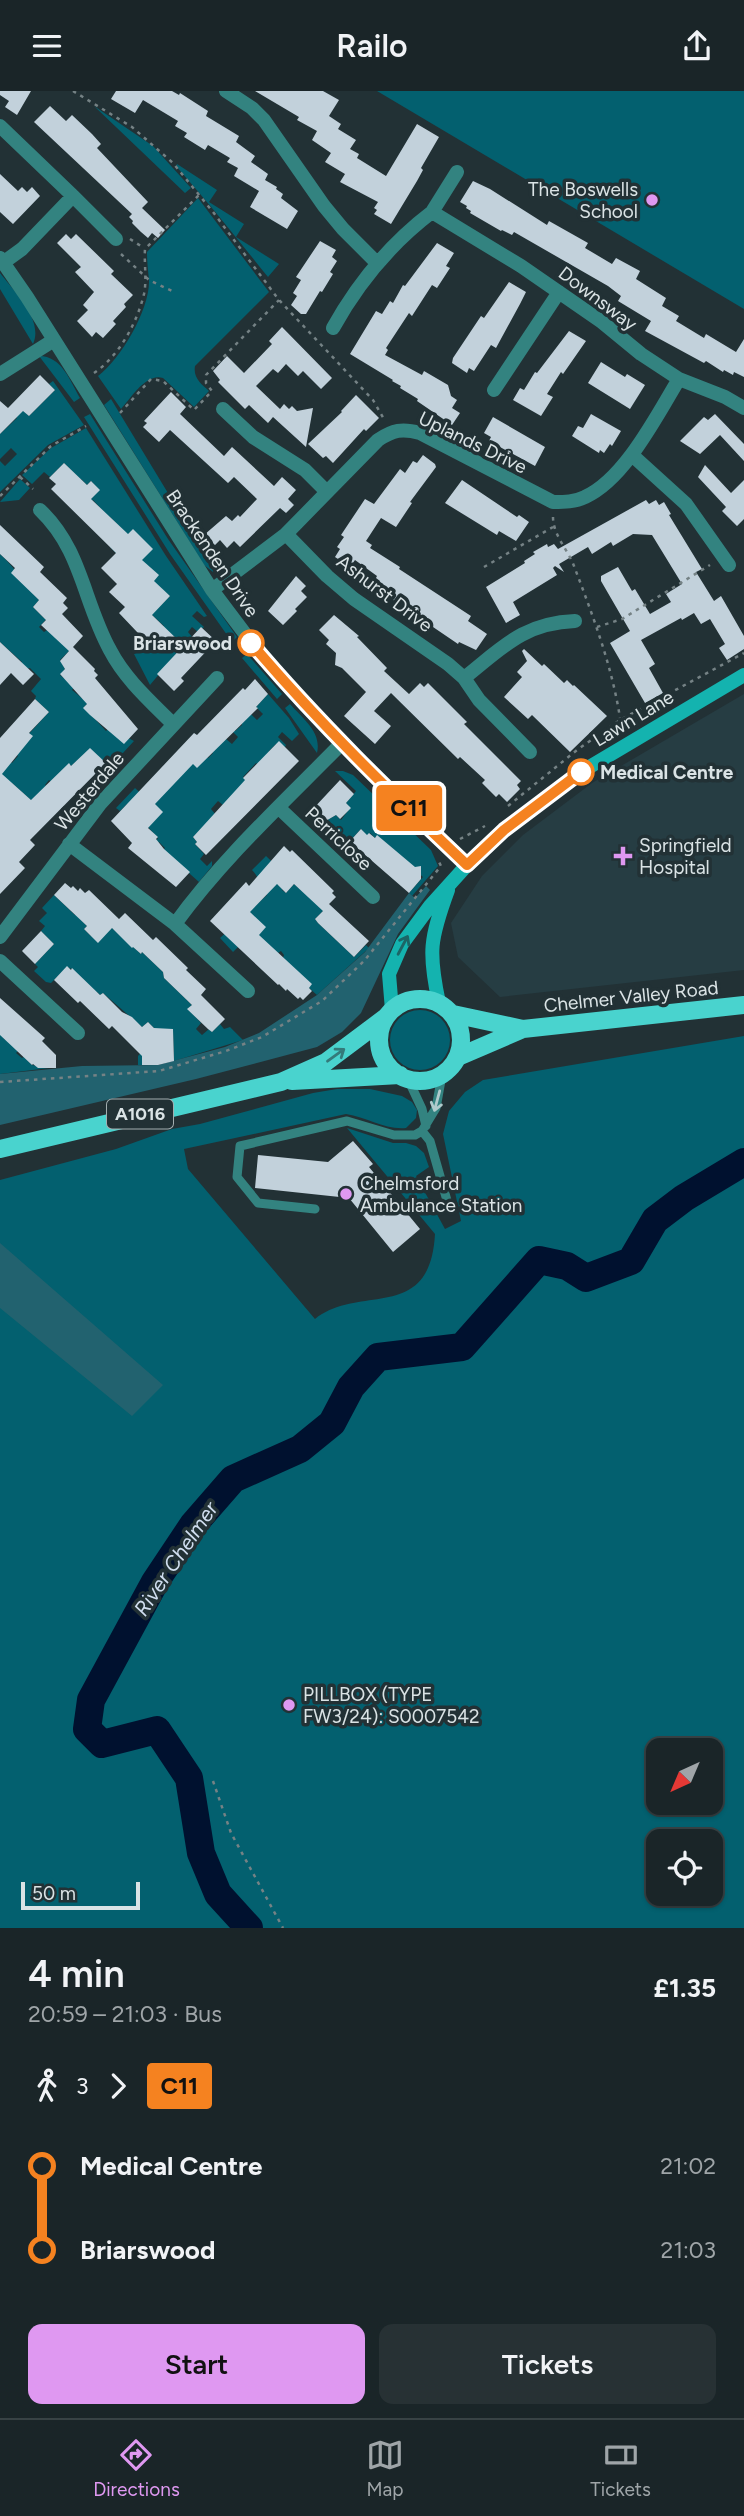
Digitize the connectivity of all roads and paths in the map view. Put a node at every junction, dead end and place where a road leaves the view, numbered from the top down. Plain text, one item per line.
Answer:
1 (73, 91) edge
2 (226, 91) edge
3 (0, 126) edge
4 (457, 172) dead end
5 (74, 195) junction
6 (199, 195) junction
7 (432, 212) junction
8 (121, 243) junction
9 (145, 249) junction
10 (2, 260) edge
11 (377, 263) junction
12 (144, 274) junction
13 (172, 291) dead end
14 (559, 292) junction
15 (279, 300) junction
16 (333, 328) dead end
17 (54, 340) junction
18 (94, 373) dead end
19 (0, 374) edge
20 (679, 379) junction
21 (494, 390) dead end
22 (744, 408) edge
23 (223, 409) dead end
24 (120, 413) dead end
25 (86, 426) dead end
26 (389, 427) dead end
27 (632, 455) junction
28 (20, 476) junction
29 (33, 489) dead end
30 (327, 492) junction
31 (0, 496) edge
32 (40, 510) dead end
33 (553, 527) dead end
34 (286, 534) junction
35 (722, 563) joint
36 (484, 567) dead end
37 (212, 590) junction
38 (575, 621) dead end
39 (597, 627) dead end
40 (744, 675) edge
41 (217, 678) dead end
42 (464, 678) junction
43 (173, 724) junction
44 (342, 743) junction
45 (530, 752) dead end
46 (279, 808) junction
47 (69, 844) junction
48 (467, 865) junction
49 (451, 882) junction
50 (373, 897) dead end
51 (175, 924) junction
52 (0, 937) edge
53 (0, 961) edge
54 (248, 991) dead end
55 (744, 1005) edge
56 (446, 1008) junction
57 (389, 1013) junction
58 (523, 1029) junction
59 (78, 1033) dead end
60 (458, 1057) junction
61 (442, 1075) junction
62 (404, 1077) junction
63 (281, 1081) junction
64 (424, 1129) junction
65 (0, 1149) edge
66 (448, 1204) dead end
67 (315, 1209) dead end
68 (214, 1781) dead end
69 (283, 1928) edge

1 - 6 path
2 - 11 street
3 - 5 street
4 - 7 street
5 - 8 street
5 - 10 street
6 - 9 path
6 - 15 path
7 - 11 street
7 - 14 street, Downsway
8 - 9 path
8 - 12 path
9 - 12 path
10 - 17 street, Brackenden Drive
11 - 16 street
12 - 13 path
12 - 18 path
14 - 20 street, Downsway
14 - 21 street
15 - 24 path
15 - 26 path
17 - 19 street
17 - 37 street, Brackenden Drive
20 - 22 street, Downsway
20 - 27 street, Uplands Drive
23 - 30 street
25 - 28 path
27 - 30 street, Uplands Drive
27 - 35 street
28 - 29 path
28 - 31 path
30 - 34 street, Uplands Drive
32 - 43 street
33 - 36 path
34 - 37 street, Uplands Drive
34 - 42 street, Ashurst Drive
35 - 39 path
37 - 44 street, Brackenden Drive
38 - 42 street
40 - 48 street, Lawn Lane
41 - 43 street, Westerdale
42 - 45 street, Ashurst Drive
43 - 47 street, Westerdale
44 - 46 street
44 - 48 street, Brackenden Drive
46 - 50 street, Perriclose
46 - 51 street
47 - 51 street
47 - 52 street, Westerdale
48 - 49 street, Lawn Lane
49 - 56 street, Lawn Lane
57 -> 49 street, Lawn Lane
51 - 54 street
53 - 59 street
55 - 58 main road, Chelmer Valley Road / A1016
56 - 57 main road, A1016
56 - 58 main road, Chelmer Valley Road / A1016
56 - 60 main road
57 - 62 main road
63 -> 57 main road, A1016
58 - 60 main road, Chelmer Valley Road / A1016
60 - 61 main road, A1016
61 - 62 main road, A1016
61 -> 64 lane
62 - 63 main road, A1016
62 - 64 lane
63 - 65 main road, A1016
64 - 66 lane
64 - 67 lane
68 - 69 path

